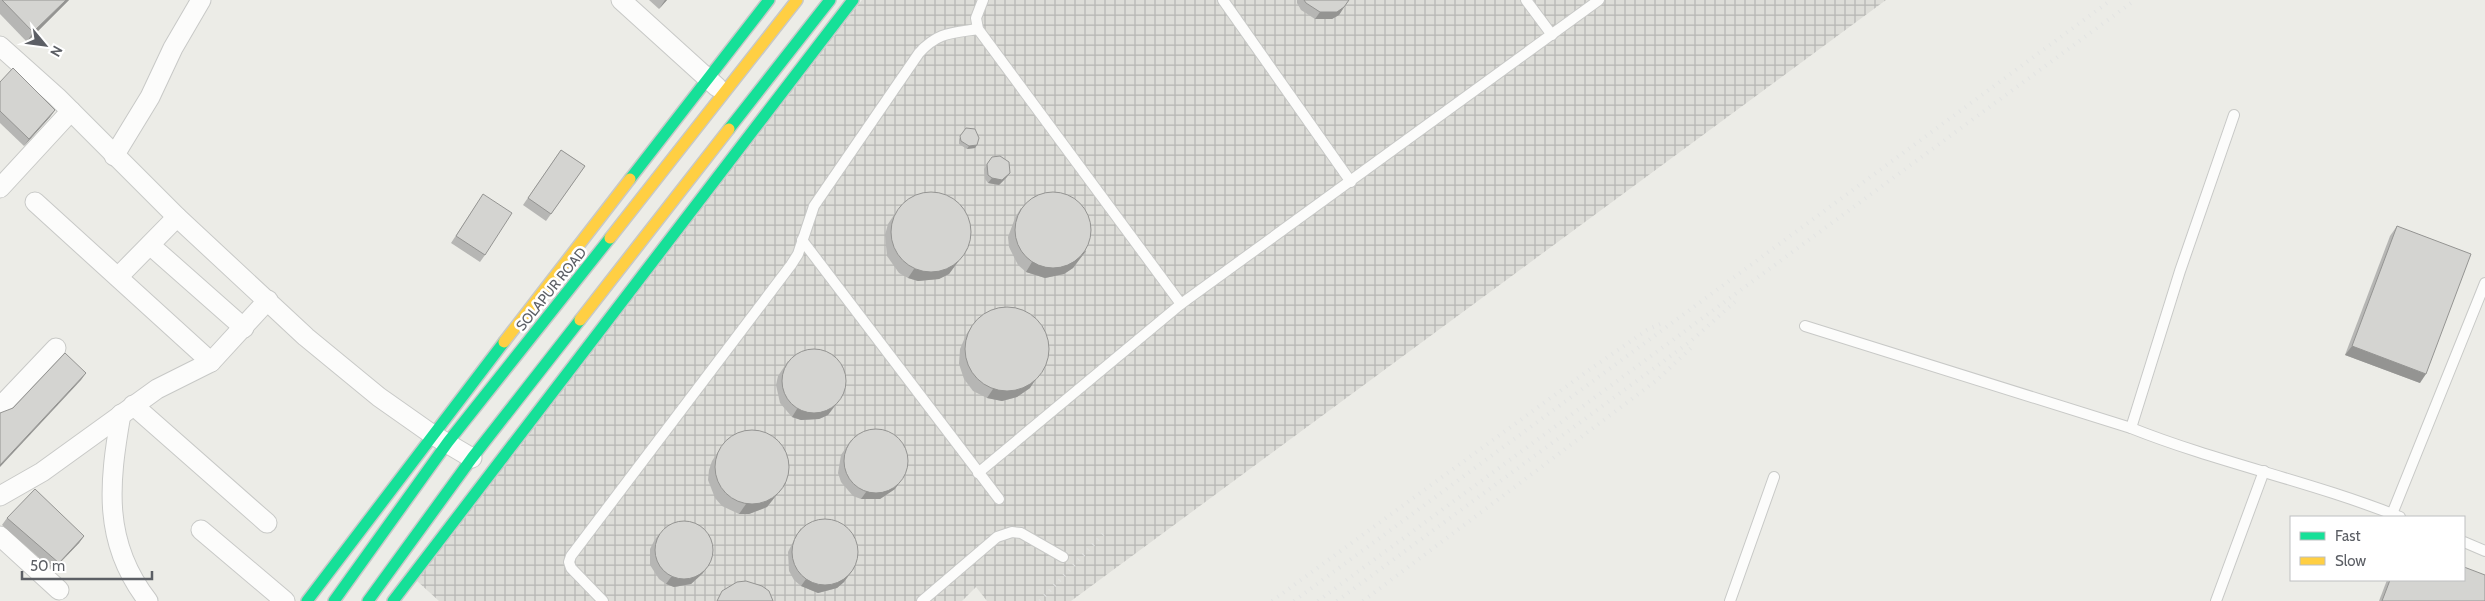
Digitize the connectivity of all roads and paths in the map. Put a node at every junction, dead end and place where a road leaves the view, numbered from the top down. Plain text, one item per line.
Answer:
1 (201, 0) edge
2 (621, 0) edge
3 (769, 0) edge
4 (797, 0) edge
5 (830, 0) edge
6 (853, 0) edge
7 (983, 0) edge
8 (1223, 0) edge
9 (1526, 0) edge
10 (1599, 0) edge
11 (978, 29) junction
12 (1552, 35) junction
13 (0, 46) edge
14 (707, 79) junction
15 (725, 94) junction
16 (71, 111) junction
17 (2234, 115) dead end
18 (114, 156) junction
19 (1351, 182) junction
20 (0, 188) edge
21 (35, 202) dead end
22 (177, 217) junction
23 (802, 240) junction
24 (150, 245) junction
25 (118, 277) junction
26 (2485, 283) edge
27 (268, 300) junction
28 (2482, 301) edge
29 (1181, 304) junction
30 (1805, 326) dead end
31 (244, 328) junction
32 (56, 348) dead end
33 (211, 362) junction
34 (0, 407) edge
35 (127, 410) junction
36 (2131, 428) junction
37 (440, 438) junction
38 (472, 458) junction
39 (2264, 471) junction
40 (978, 473) junction
41 (1774, 477) dead end
42 (0, 496) edge
43 (999, 499) dead end
44 (2396, 516) edge
45 (267, 523) dead end
46 (201, 530) dead end
47 (0, 536) edge
48 (2465, 542) edge
49 (2485, 551) edge
50 (1063, 557) dead end
51 (59, 590) dead end
52 (148, 601) edge
53 (284, 601) edge
54 (307, 601) edge
55 (334, 601) edge
56 (368, 601) edge
57 (393, 601) edge
58 (603, 601) edge
59 (922, 601) edge
60 (1730, 601) edge
61 (2216, 601) edge

1 - 18 street
2 - 14 street
3 - 14 main road
4 - 15 main road, SOLAPUR ROAD
5 - 38 main road
6 - 57 main road
7 - 11 lane
8 - 19 lane
9 - 12 lane
10 - 12 lane
11 - 23 lane
11 - 29 lane
12 - 19 lane
13 - 16 street
14 - 15 street
14 - 37 main road
15 - 37 main road, SOLAPUR ROAD
16 - 18 street
16 - 20 street
17 - 36 lane
18 - 22 street
19 - 29 lane
21 - 25 street
22 - 24 street
22 - 27 street
23 - 40 lane
23 - 58 lane
24 - 25 street
24 - 31 street
25 - 33 street
26 - 28 lane
27 - 31 street
27 - 37 street
28 - 44 lane
29 - 40 lane
30 - 36 lane
31 - 33 street
32 - 34 street
33 - 35 street
35 - 42 street
35 - 45 street
35 - 52 street
36 - 39 lane
37 - 38 street
37 - 54 main road
37 - 55 main road, SOLAPUR ROAD
38 - 56 main road
39 - 44 lane
39 - 61 lane
40 - 43 lane
41 - 60 lane
46 - 53 street
47 - 51 street
48 - 49 lane
50 - 59 lane

